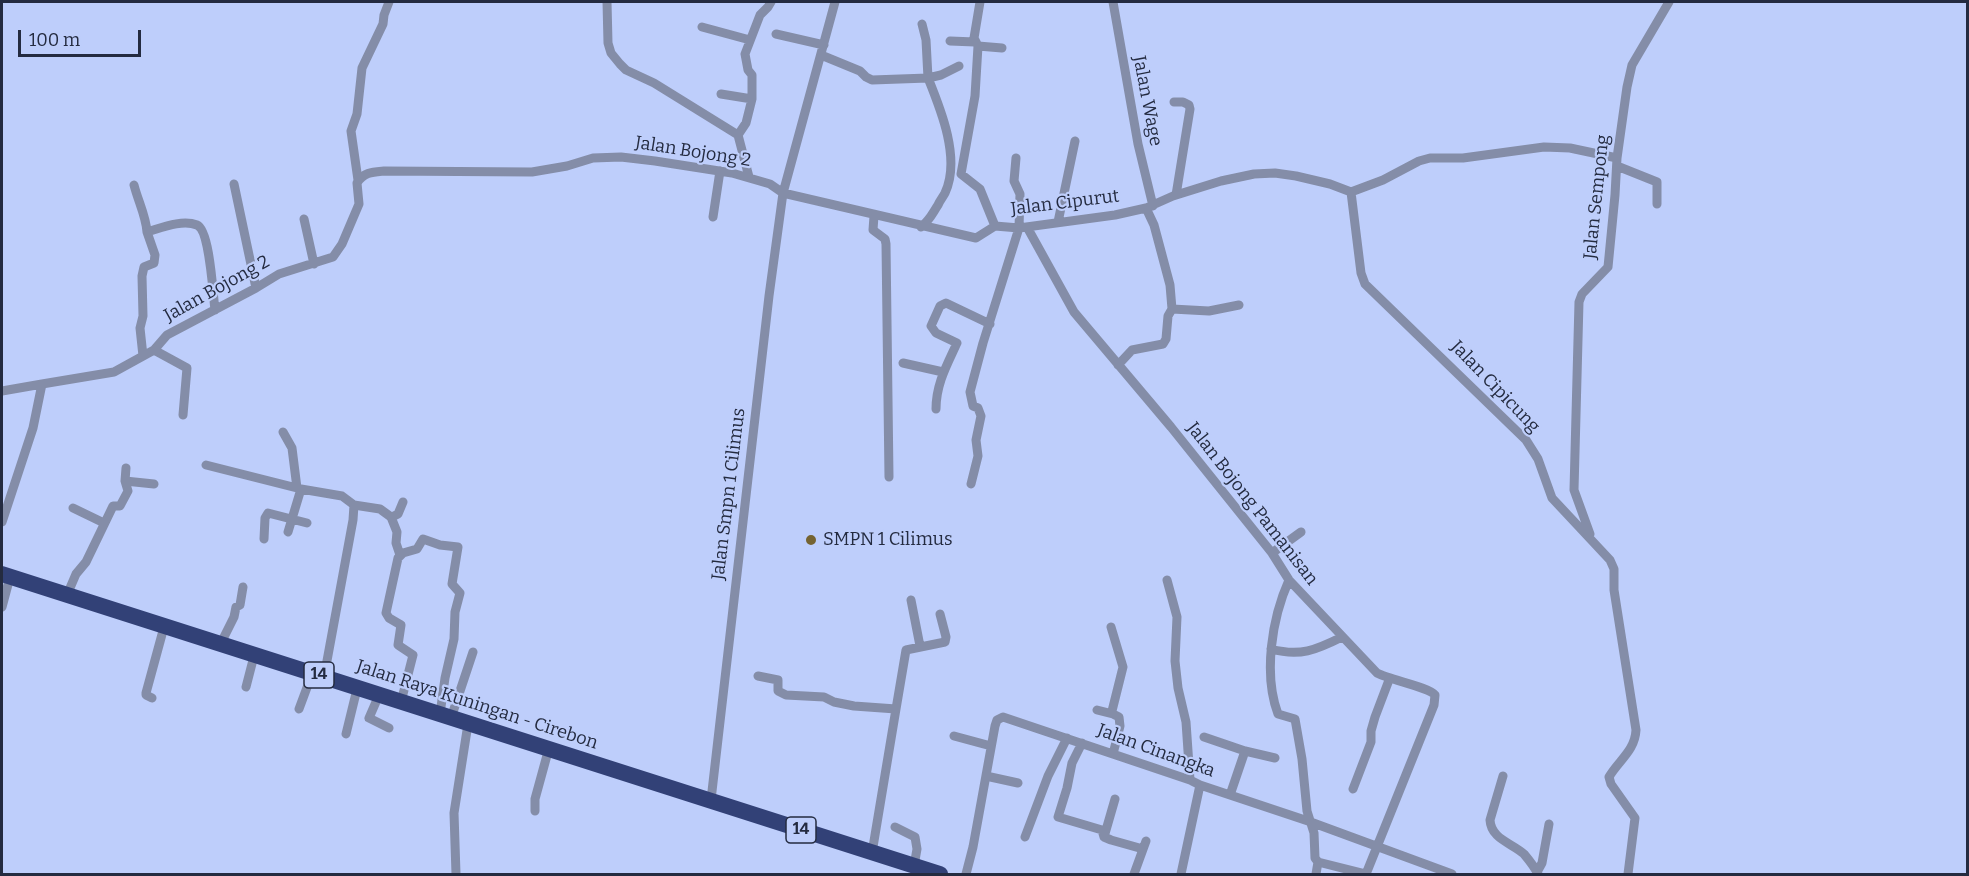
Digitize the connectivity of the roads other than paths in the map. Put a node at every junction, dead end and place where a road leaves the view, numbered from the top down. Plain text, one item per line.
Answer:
1 (389, 2) edge
2 (607, 2) edge
3 (771, 2) edge
4 (835, 2) edge
5 (981, 2) edge
6 (1113, 2) edge
7 (1669, 2) edge
8 (922, 24) dead end
9 (702, 27) dead end
10 (776, 34) dead end
11 (750, 40) junction
12 (950, 41) dead end
13 (977, 44) junction
14 (824, 45) junction
15 (1002, 48) dead end
16 (821, 55) junction
17 (959, 66) dead end
18 (928, 78) junction
19 (721, 94) dead end
20 (752, 99) junction
21 (1174, 102) dead end
22 (738, 135) junction
23 (1074, 141) dead end
24 (1016, 158) dead end
25 (1617, 162) junction
26 (720, 171) junction
27 (750, 177) junction
28 (358, 180) junction
29 (234, 184) dead end
30 (134, 185) dead end
31 (1351, 192) junction
32 (783, 193) junction
33 (1176, 195) junction
34 (1657, 204) dead end
35 (1149, 207) junction
36 (874, 216) junction
37 (713, 217) dead end
38 (304, 219) dead end
39 (1058, 222) junction
40 (995, 226) junction
41 (921, 227) junction
42 (1023, 227) junction
43 (147, 232) junction
44 (314, 264) junction
45 (256, 288) junction
46 (1239, 305) dead end
47 (1172, 309) junction
48 (215, 310) junction
49 (990, 324) junction
50 (154, 350) junction
51 (143, 356) junction
52 (903, 363) dead end
53 (1118, 365) junction
54 (943, 372) junction
55 (42, 384) junction
56 (2, 391) edge
57 (936, 409) dead end
58 (183, 415) dead end
59 (283, 432) dead end
60 (206, 465) dead end
61 (126, 468) dead end
62 (889, 477) dead end
63 (125, 481) junction
64 (154, 484) dead end
65 (971, 484) dead end
66 (299, 489) junction
67 (404, 502) dead end
68 (354, 505) junction
69 (73, 508) dead end
70 (391, 517) junction
71 (291, 518) junction
72 (2, 522) edge
73 (104, 523) junction
74 (307, 523) dead end
75 (1589, 531) junction
76 (288, 532) dead end
77 (1301, 532) dead end
78 (264, 539) dead end
79 (1272, 553) junction
80 (400, 555) junction
81 (6, 575) edge
82 (1167, 580) dead end
83 (1289, 580) junction
84 (243, 587) dead end
85 (68, 595) junction
86 (911, 600) dead end
87 (2, 607) edge
88 (940, 614) dead end
89 (164, 627) junction
90 (1111, 627) dead end
91 (1342, 637) junction
92 (220, 645) junction
93 (920, 646) junction
94 (1271, 650) junction
95 (473, 652) dead end
96 (254, 656) junction
97 (318, 675) junction
98 (758, 676) dead end
99 (1389, 680) junction
100 (246, 687) dead end
101 (357, 688) junction
102 (379, 695) junction
103 (152, 698) dead end
104 (401, 702) junction
105 (299, 709) dead end
106 (896, 709) junction
107 (1097, 710) dead end
108 (1113, 714) junction
109 (446, 716) junction
110 (468, 724) junction
111 (389, 728) dead end
112 (346, 734) dead end
113 (954, 736) dead end
114 (1067, 738) junction
115 (1204, 738) dead end
116 (1082, 742) junction
117 (992, 746) junction
118 (549, 748) junction
119 (1245, 751) junction
120 (1113, 754) junction
121 (1275, 758) dead end
122 (986, 776) junction
123 (1503, 777) dead end
124 (1190, 780) junction
125 (1018, 783) dead end
126 (1200, 785) junction
127 (1353, 789) dead end
128 (1230, 795) junction
129 (1115, 799) dead end
130 (711, 800) junction
131 (535, 811) dead end
132 (1308, 821) junction
133 (1549, 824) dead end
134 (895, 827) dead end
135 (1025, 837) dead end
136 (1104, 837) junction
137 (1377, 848) junction
138 (872, 853) junction
139 (1318, 862) junction
140 (907, 868) edge
141 (1538, 873) edge
142 (456, 874) edge
143 (940, 874) edge
144 (966, 874) edge
145 (1134, 874) edge
146 (1181, 874) edge
147 (1316, 874) edge
148 (1366, 874) edge
149 (1452, 874) edge
150 (1628, 874) edge

1 - 28 street
2 - 22 street
3 - 11 street
4 - 14 street, Jalan Smpn 1 Cilimus
5 - 13 street
6 - 35 street, Jalan Wage
7 - 25 street, Jalan Sempong
8 - 18 street
9 - 11 street
10 - 14 street
11 - 20 street
12 - 13 street
13 - 15 street
13 - 40 street
14 - 16 street, Jalan Smpn 1 Cilimus
16 - 18 street
16 - 32 street, Jalan Smpn 1 Cilimus
17 - 18 street
18 - 41 street
19 - 20 street
20 - 22 street
21 - 33 street
22 - 27 street
23 - 39 street
24 - 42 street
25 - 31 street
25 - 34 street
25 - 75 street, Jalan Sempong
26 - 27 street, Jalan Bojong 2
26 - 28 street, Jalan Bojong 2
26 - 37 street
27 - 32 street, Jalan Bojong 2
28 - 44 street, Jalan Bojong 2
29 - 45 street
30 - 43 street
31 - 33 street, Jalan Cipurut
31 - 75 street, Jalan Cipicung
32 - 36 street, Jalan Cipurut
32 - 130 street, Jalan Smpn 1 Cilimus
33 - 35 street, Jalan Cipurut
35 - 39 street, Jalan Cipurut
35 - 47 street, Jalan Wage
36 - 41 street, Jalan Cipurut
36 - 62 street
38 - 44 street
39 - 42 street, Jalan Cipurut
40 - 41 street, Jalan Cipurut
40 - 42 street, Jalan Cipurut
42 - 49 street
42 - 53 street, Jalan Bojong Pamanisan
43 - 48 street
43 - 51 street
44 - 45 street, Jalan Bojong 2
45 - 48 street, Jalan Bojong 2
46 - 47 street
47 - 53 street, Jalan Wage
48 - 50 street, Jalan Bojong 2
49 - 54 street
49 - 65 street
50 - 51 street, Jalan Bojong 2
50 - 58 street
51 - 55 street, Jalan Bojong 2
52 - 54 street
53 - 79 street, Jalan Bojong Pamanisan
54 - 57 street
55 - 56 street, Jalan Bojong 2
55 - 72 street
59 - 66 street
60 - 66 street
61 - 63 street
63 - 64 street
63 - 73 street
66 - 68 street
66 - 71 street
67 - 70 street
68 - 70 street
68 - 97 street
69 - 73 street
70 - 80 street
71 - 74 street
71 - 76 street
71 - 78 street
73 - 85 street
75 - 150 street, Jalan Cipicung
77 - 79 street
79 - 83 street, Jalan Bojong Pamanisan
80 - 104 street
80 - 109 street
81 - 85 highway, Jalan Raya Kuningan - Cirebon / 14
81 - 87 street
82 - 124 street
83 - 91 street, Jalan Bojong Pamanisan
83 - 94 street
84 - 92 street
85 - 89 highway, Jalan Raya Kuningan - Cirebon / 14
86 - 93 street
88 - 93 street
89 - 92 highway, Jalan Raya Kuningan - Cirebon / 14
89 - 103 street
90 - 108 street
91 - 94 street
91 - 99 street, Jalan Bojong Pamanisan
92 - 96 highway, Jalan Raya Kuningan - Cirebon / 14
93 - 106 street
94 - 132 street
95 - 109 street
96 - 97 highway, Jalan Raya Kuningan - Cirebon / 14
96 - 100 street
97 - 101 highway, Jalan Raya Kuningan - Cirebon / 14
97 - 105 street
98 - 106 street
99 - 127 street
99 - 137 street, Jalan Bojong Pamanisan
101 - 102 highway, Jalan Raya Kuningan - Cirebon / 14
101 - 112 street
102 - 104 highway, Jalan Raya Kuningan - Cirebon / 14
102 - 111 street
104 - 109 highway, Jalan Raya Kuningan - Cirebon / 14
106 - 138 street
107 - 108 street
108 - 120 street
109 - 110 highway, Jalan Raya Kuningan - Cirebon / 14
110 - 118 highway, Jalan Raya Kuningan - Cirebon / 14
110 - 142 street
113 - 117 street
114 - 116 street, Jalan Cinangka
114 - 117 street, Jalan Cinangka
114 - 135 street
115 - 119 street
116 - 120 street, Jalan Cinangka
116 - 136 street
117 - 122 street, Jalan Cinangka
118 - 130 highway, Jalan Raya Kuningan - Cirebon / 14
118 - 131 street
119 - 121 street
119 - 128 street
120 - 124 street, Jalan Cinangka
122 - 125 street
122 - 144 street, Jalan Cinangka
123 - 141 street
124 - 126 street, Jalan Cinangka
126 - 128 street, Jalan Cinangka
126 - 146 street
128 - 132 street, Jalan Cinangka
129 - 136 street
130 - 138 highway, Jalan Raya Kuningan - Cirebon / 14
132 - 137 street, Jalan Cinangka
132 - 139 street
133 - 141 street
134 - 140 street
136 - 145 street
137 - 148 street, Jalan Bojong Pamanisan
137 - 149 street, Jalan Cinangka
138 - 140 highway, Jalan Raya Kuningan - Cirebon / 14
139 - 147 street
139 - 148 street
140 - 143 highway, Jalan Raya Kuningan - Cirebon / 14

